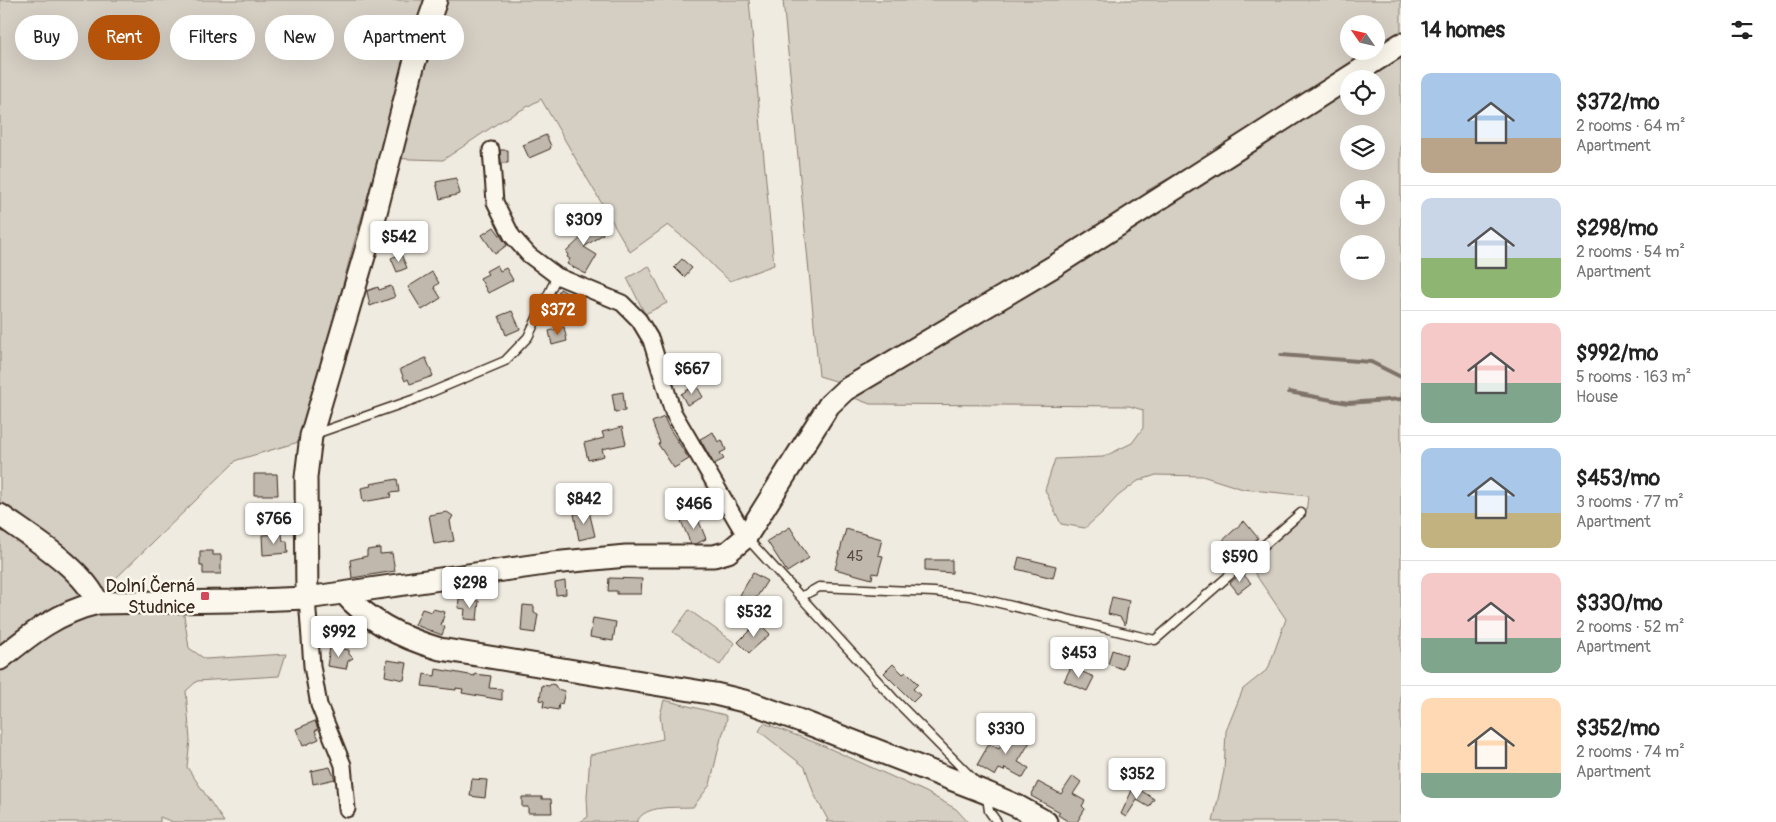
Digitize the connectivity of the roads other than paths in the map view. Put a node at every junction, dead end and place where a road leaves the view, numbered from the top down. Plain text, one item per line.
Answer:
1 (436, 0) edge
2 (1401, 44) edge
3 (491, 150) dead end
4 (557, 276) junction
5 (311, 436) junction
6 (1301, 513) dead end
7 (0, 515) edge
8 (746, 537) junction
9 (344, 593) junction
10 (801, 597) junction
11 (307, 598) junction
12 (98, 603) junction
13 (0, 659) edge
14 (987, 793) junction
15 (347, 809) dead end
16 (997, 822) edge
17 (1046, 822) edge

1 - 5 street
2 - 8 street
3 - 4 street
4 - 5 lane
4 - 8 street
5 - 11 street
6 - 10 lane
7 - 12 street
8 - 9 street
8 - 10 lane
9 - 11 street
9 - 14 street
10 - 14 lane
11 - 12 street
11 - 15 street
12 - 13 street
14 - 16 lane
14 - 17 street

